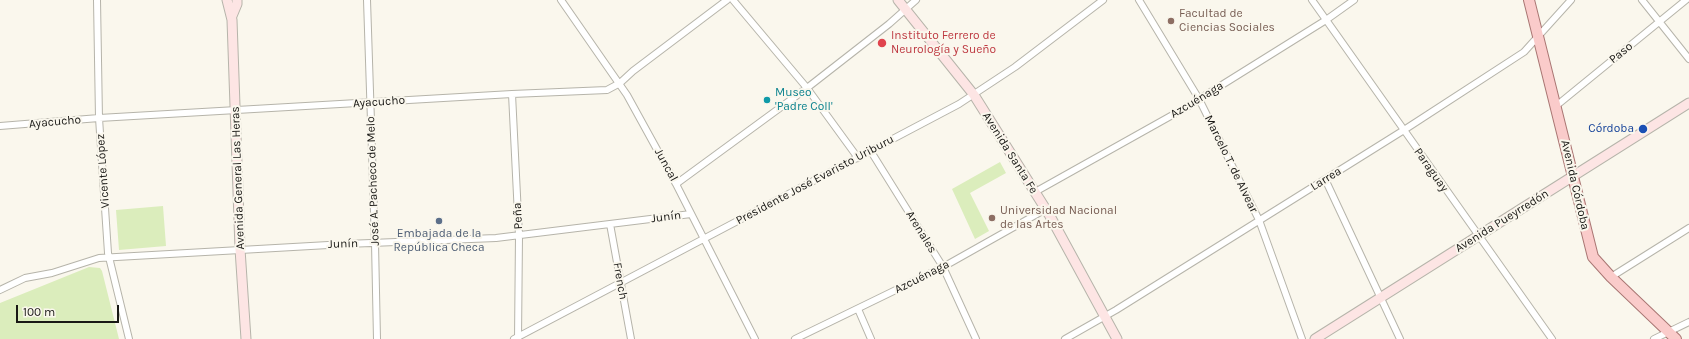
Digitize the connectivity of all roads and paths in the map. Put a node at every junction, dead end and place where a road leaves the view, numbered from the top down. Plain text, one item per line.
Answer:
1 (97, 0) edge
2 (228, 0) edge
3 (237, 0) edge
4 (367, 0) edge
5 (561, 0) edge
6 (727, 0) edge
7 (733, 0) edge
8 (898, 0) edge
9 (916, 0) edge
10 (1103, 0) edge
11 (1139, 0) edge
12 (1312, 0) edge
13 (1354, 0) edge
14 (1529, 0) edge
15 (1571, 0) edge
16 (1642, 0) edge
17 (1686, 0) edge
18 (905, 10) junction
19 (232, 16) junction
20 (1326, 20) junction
21 (1659, 22) junction
22 (1538, 37) junction
23 (1689, 58) edge
24 (620, 84) junction
25 (807, 88) junction
26 (512, 94) junction
27 (974, 95) junction
28 (1199, 99) junction
29 (370, 102) junction
30 (1689, 103) edge
31 (1556, 106) junction
32 (236, 111) junction
33 (99, 118) junction
34 (0, 126) edge
35 (1404, 130) junction
36 (870, 150) junction
37 (858, 158) junction
38 (1572, 177) junction
39 (1325, 179) junction
40 (676, 184) junction
41 (1035, 192) junction
42 (1046, 209) junction
43 (691, 214) junction
44 (1258, 220) junction
45 (610, 224) junction
46 (1689, 228) edge
47 (519, 236) junction
48 (1478, 237) junction
49 (704, 238) junction
50 (375, 243) junction
51 (240, 249) junction
52 (109, 258) junction
53 (943, 267) junction
54 (1611, 277) junction
55 (620, 283) junction
56 (0, 290) edge
57 (1381, 298) junction
58 (858, 309) junction
59 (1104, 317) junction
60 (1689, 322) edge
61 (1672, 335) edge
62 (517, 338) edge
63 (129, 339) edge
64 (246, 339) edge
65 (376, 339) edge
66 (631, 339) edge
67 (755, 339) edge
68 (795, 339) edge
69 (871, 339) edge
70 (976, 339) edge
71 (1065, 339) edge
72 (1117, 339) edge
73 (1302, 339) edge
74 (1315, 339) edge
75 (1400, 339) edge
76 (1552, 339) edge
77 (1654, 339) edge

1 - 33 street, Vicente López
2 - 19 main road, Avenida General Las Heras
3 - 19 main road, Avenida General Las Heras
4 - 29 street, José A. Pacheco de Melo
5 - 24 street, Juncal
6 - 24 street, Ayacucho
7 - 25 street
8 - 18 main road, Avenida Santa Fe
9 - 18 street
10 - 27 street, Presidente José Evaristo Uriburu
11 - 28 street, Marcelo T. de Alvear
12 - 20 street, Paraguay
13 - 20 street, Azcuénaga
14 - 22 main road, Avenida Córdoba
15 - 22 street, Larrea
16 - 21 street
17 - 21 street, Paso
18 - 25 street
18 - 27 main road, Avenida Santa Fe
19 - 32 main road, Avenida General Las Heras
20 - 28 street, Azcuénaga
20 - 35 street, Paraguay
21 - 23 street
21 - 31 street, Paso
22 - 31 main road, Avenida Córdoba
22 - 35 street, Larrea
24 - 26 street, Ayacucho
24 - 40 street, Juncal
25 - 37 street
25 - 40 street
26 - 29 street, Ayacucho
26 - 47 street, Peña
27 - 36 street, Presidente José Evaristo Uriburu
27 - 41 main road, Avenida Santa Fe
28 - 41 street, Azcuénaga
28 - 44 street, Marcelo T. de Alvear
29 - 32 street, Ayacucho
29 - 50 street, José A. Pacheco de Melo
30 - 38 main road, Avenida Pueyrredón
31 - 38 main road, Avenida Córdoba
32 - 33 street, Ayacucho
32 - 51 main road, Avenida General Las Heras
33 - 34 street, Ayacucho
33 - 52 street, Vicente López
35 - 39 street, Larrea
35 - 48 street, Paraguay
36 - 37 street, Presidente José Evaristo Uriburu
36 - 53 street, Arenales
37 - 49 street, Presidente José Evaristo Uriburu
38 - 48 main road, Avenida Pueyrredón
38 - 54 main road, Avenida Córdoba
39 - 44 street, Larrea
39 - 57 street
40 - 43 street, Juncal
41 - 42 main road, Avenida Santa Fe
42 - 53 street, Azcuénaga
42 - 59 main road, Avenida Santa Fe
43 - 45 street, Junín
43 - 49 street, Juncal
44 - 59 street, Larrea
44 - 73 street, Marcelo T. de Alvear
45 - 47 street, Junín
45 - 55 street, French
46 - 54 street
47 - 50 street, Junín
47 - 62 street, Peña
48 - 57 main road, Avenida Pueyrredón
48 - 76 street, Paraguay
49 - 55 street, Presidente José Evaristo Uriburu
49 - 67 street, Juncal
50 - 51 street, Junín
50 - 65 street, José A. Pacheco de Melo
51 - 52 street, Junín
51 - 64 main road, Avenida General Las Heras
52 - 56 street, Junín
52 - 63 street, Vicente López
53 - 58 street, Azcuénaga
53 - 70 street, Arenales
54 - 61 main road, Avenida Córdoba
55 - 62 street, Presidente José Evaristo Uriburu
55 - 66 street, French
57 - 74 main road, Avenida Pueyrredón
57 - 75 street
58 - 68 street, Azcuénaga
58 - 69 street
59 - 71 street, Larrea
59 - 72 main road, Avenida Santa Fe
60 - 61 street
61 - 77 street

